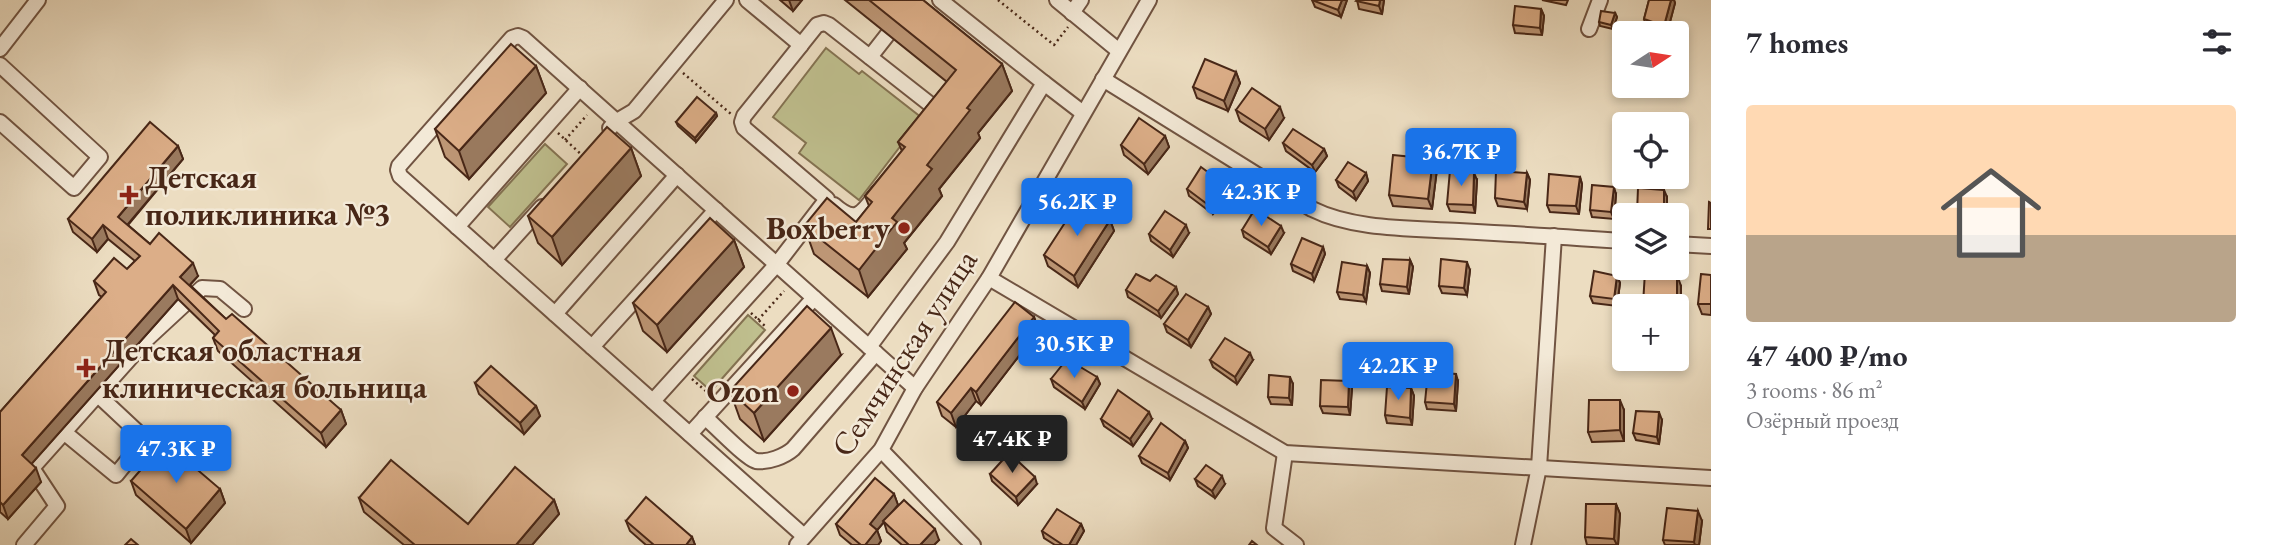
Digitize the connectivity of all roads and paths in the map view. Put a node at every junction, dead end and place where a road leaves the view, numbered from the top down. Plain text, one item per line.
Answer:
1 (38, 0) edge
2 (726, 0) edge
3 (747, 0) edge
4 (940, 0) edge
5 (998, 0) edge
6 (1057, 0) edge
7 (1082, 0) edge
8 (1149, 0) edge
9 (1600, 0) edge
10 (1074, 15) junction
11 (1589, 29) dead end
12 (888, 34) edge
13 (801, 45) junction
14 (0, 49) edge
15 (1119, 51) junction
16 (870, 57) junction
17 (0, 65) edge
18 (672, 65) junction
19 (1102, 79) junction
20 (1044, 83) junction
21 (580, 88) junction
22 (1083, 113) junction
23 (731, 114) dead end
24 (587, 115) dead end
25 (617, 121) junction
26 (0, 122) edge
27 (548, 124) junction
28 (925, 130) edge
29 (565, 140) junction
30 (585, 157) joint
31 (677, 175) junction
32 (884, 183) edge
33 (550, 197) edge
34 (827, 200) junction
35 (716, 210) junction
36 (457, 227) junction
37 (1554, 236) junction
38 (1612, 240) edge
39 (1689, 245) edge
40 (1711, 246) edge
41 (495, 260) junction
42 (777, 264) junction
43 (989, 278) junction
44 (789, 285) dead end
45 (814, 298) junction
46 (741, 304) junction
47 (244, 309) dead end
48 (555, 314) junction
49 (758, 320) junction
50 (778, 338) junction
51 (592, 347) junction
52 (873, 350) junction
53 (681, 369) junction
54 (915, 388) junction
55 (98, 395) junction
56 (653, 401) junction
57 (719, 402) junction
58 (705, 417) junction
59 (65, 433) junction
60 (690, 434) junction
61 (881, 450) junction
62 (1285, 453) junction
63 (1539, 467) junction
64 (1711, 478) edge
65 (801, 541) edge
66 (24, 545) edge
67 (973, 545) edge
68 (1296, 545) edge
69 (1522, 545) edge

1 - 14 street
2 - 18 street
3 - 13 street
4 - 20 street
5 - 10 path
6 - 10 street
7 - 10 street
8 - 15 street, Семчинская улица
9 - 11 street
10 - 15 street
12 - 16 street
13 - 16 street
13 - 34 street
15 - 19 street, Семчинская улица
16 - 28 street
17 - 26 street
18 - 23 path
18 - 25 street
19 - 22 street, Семчинская улица
19 - 37 street
20 - 22 street
20 - 52 street
21 - 25 street
21 - 27 street
21 - 36 street
22 - 43 street, Семчинская улица
24 - 29 path
25 - 30 street
25 - 31 street
27 - 29 path
27 - 36 street
29 - 30 path
31 - 35 street
31 - 48 street
32 - 34 street
33 - 41 street
34 - 42 street
35 - 42 street
35 - 51 street
36 - 41 street
37 - 38 street
37 - 63 street
39 - 40 street
41 - 48 street
42 - 45 street
42 - 46 street
43 - 54 street, Семчинская улица
43 - 62 street
44 - 49 path
45 - 50 street
45 - 52 street
46 - 49 path
46 - 53 street
47 - 55 street
48 - 51 street
49 - 50 path
50 - 57 street
51 - 56 street
52 - 54 street
52 - 58 street
53 - 56 street
53 - 57 path
54 - 61 street, Семчинская улица
55 - 59 street
55 - 59 street
56 - 60 street
57 - 58 street
58 - 60 street
59 - 66 street
60 - 65 street
61 - 65 street, Семчинская улица
61 - 67 street
62 - 63 street
62 - 68 street
63 - 64 street
63 - 69 street

